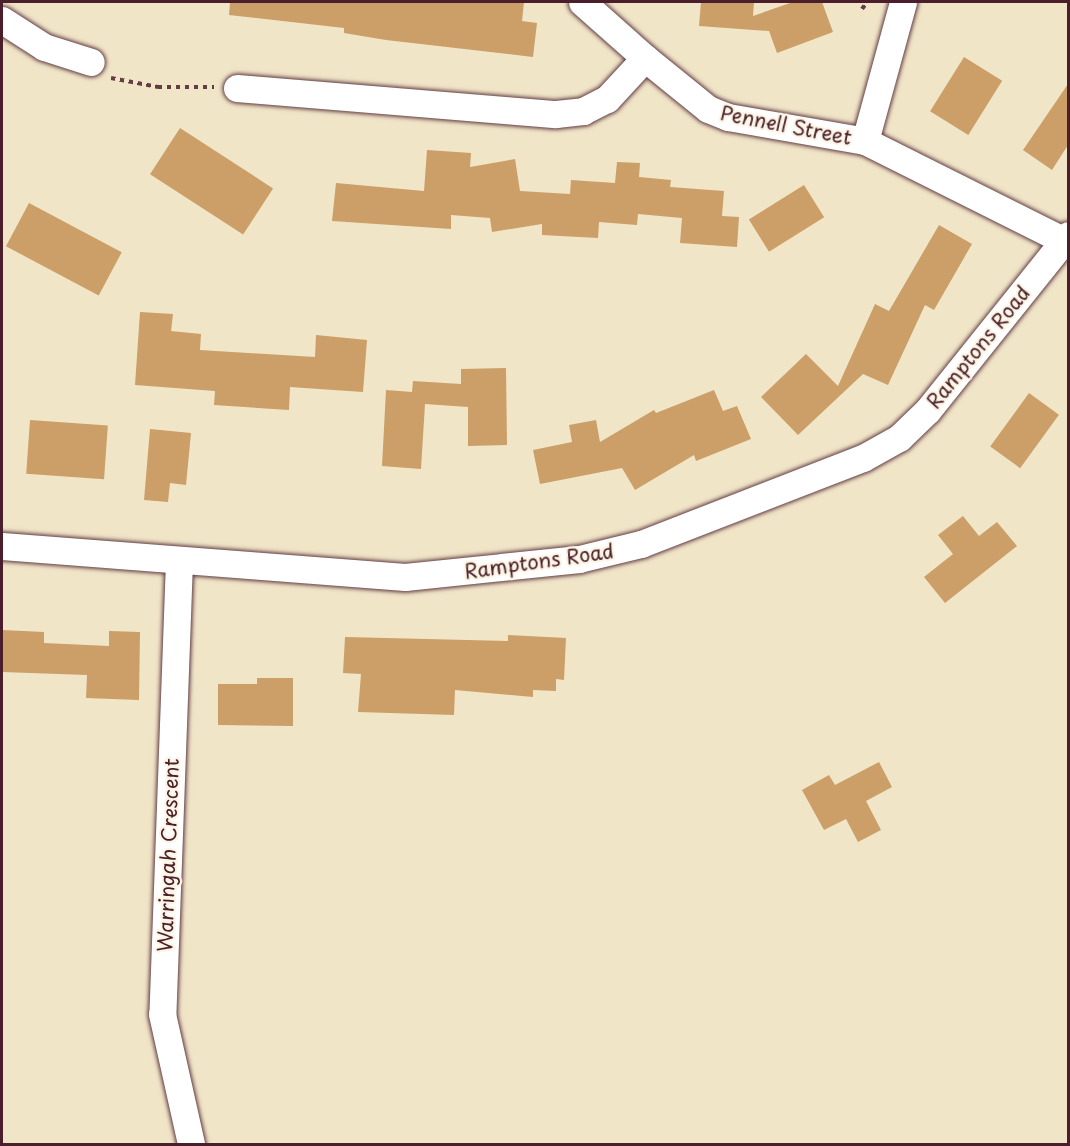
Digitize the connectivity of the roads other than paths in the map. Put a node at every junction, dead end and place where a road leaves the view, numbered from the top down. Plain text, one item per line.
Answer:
1 (582, 2) edge
2 (903, 2) edge
3 (2, 20) edge
4 (645, 58) junction
5 (91, 62) road end
6 (237, 88) road end
7 (865, 141) junction
8 (1066, 237) edge
9 (2, 546) edge
10 (179, 561) junction
11 (191, 1144) edge

1 - 4 street, Pennell Street
2 - 7 street
3 - 5 street
4 - 6 street
4 - 7 street, Pennell Street
7 - 8 street, Pennell Street
8 - 10 street, Ramptons Road
9 - 10 street, Ramptons Road
10 - 11 street, Warringah Crescent

